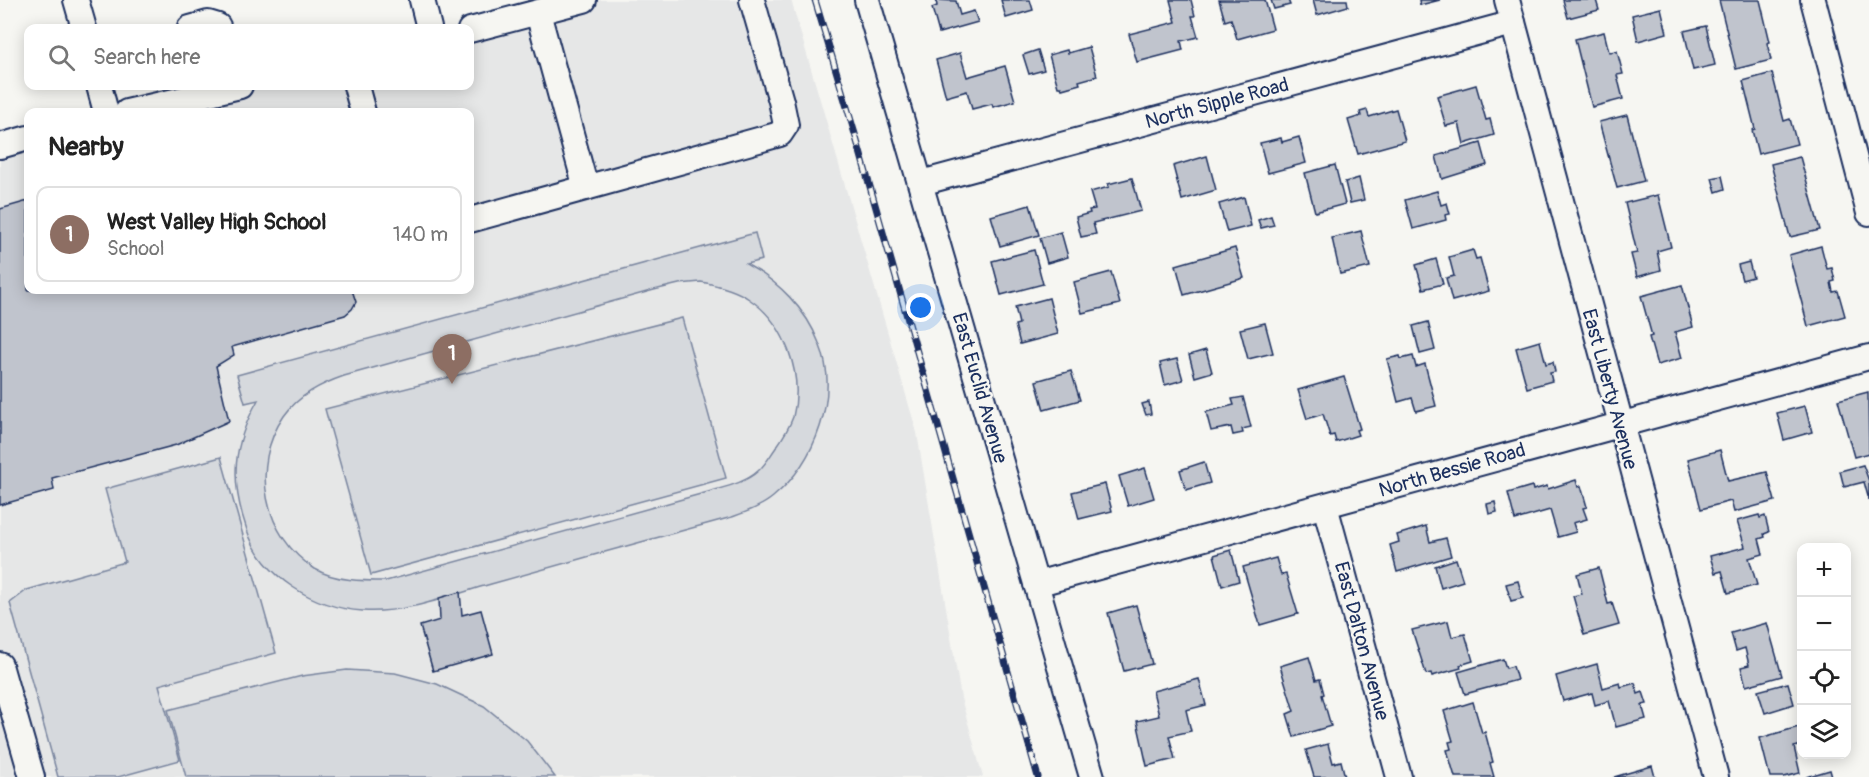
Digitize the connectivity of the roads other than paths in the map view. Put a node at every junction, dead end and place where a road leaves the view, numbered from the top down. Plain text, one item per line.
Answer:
1 (76, 0) edge
2 (422, 0) edge
3 (584, 0) edge
4 (752, 0) edge
5 (867, 0) edge
6 (1813, 0) edge
7 (1510, 11) edge
8 (538, 13) junction
9 (83, 24) edge
10 (428, 24) edge
11 (474, 29) edge
12 (100, 90) edge
13 (218, 90) edge
14 (357, 90) edge
15 (105, 108) edge
16 (144, 108) edge
17 (362, 108) edge
18 (24, 139) edge
19 (0, 146) edge
20 (921, 183) junction
21 (586, 188) junction
22 (1869, 213) edge
23 (474, 219) edge
24 (1869, 357) edge
25 (1619, 424) junction
26 (1325, 506) junction
27 (1036, 584) junction
28 (0, 665) edge
29 (33, 777) edge
30 (1092, 777) edge
31 (1399, 777) edge
32 (1716, 777) edge

1 - 9 street
2 - 10 street
3 - 8 street
4 - 21 street
5 - 20 street, East Euclid Avenue
6 - 22 street
7 - 20 street, North Sipple Road
7 - 25 street, East Liberty Avenue
8 - 11 street
8 - 21 street
12 - 15 street
13 - 16 street
14 - 17 street
18 - 19 street
20 - 27 street, East Euclid Avenue
21 - 23 street
24 - 25 street, North Bessie Road
25 - 26 street, North Bessie Road
25 - 32 street, East Liberty Avenue
26 - 27 street, North Bessie Road
26 - 31 street, East Dalton Avenue
27 - 30 street, East Euclid Avenue
28 - 29 street

